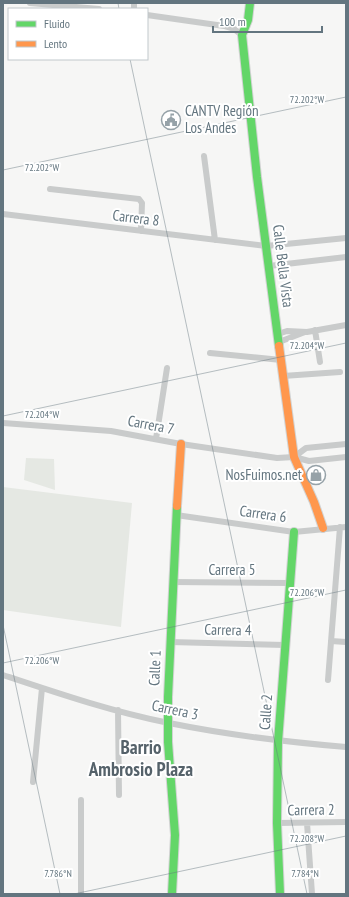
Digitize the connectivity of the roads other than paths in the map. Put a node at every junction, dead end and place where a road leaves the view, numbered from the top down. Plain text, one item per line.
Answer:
1 (30, 3) edge
2 (250, 3) edge
3 (88, 8) edge
4 (148, 15) edge
5 (242, 35) junction
6 (204, 156) dead end
7 (50, 189) dead end
8 (3, 214) edge
9 (142, 231) junction
10 (346, 238) edge
11 (215, 240) junction
12 (266, 246) junction
13 (346, 257) edge
14 (269, 266) junction
15 (346, 325) edge
16 (315, 330) junction
17 (307, 332) junction
18 (278, 334) junction
19 (279, 342) junction
20 (210, 353) dead end
21 (281, 360) junction
22 (320, 362) dead end
23 (167, 368) dead end
24 (340, 372) dead end
25 (283, 376) junction
26 (3, 423) edge
27 (156, 439) junction
28 (181, 444) junction
29 (346, 444) edge
30 (294, 457) junction
31 (346, 457) edge
32 (176, 515) junction
33 (343, 527) edge
34 (323, 528) junction
35 (294, 532) junction
36 (172, 582) junction
37 (291, 583) junction
38 (331, 641) junction
39 (170, 642) junction
40 (346, 642) edge
41 (285, 644) junction
42 (3, 675) edge
43 (328, 680) dead end
44 (42, 688) junction
45 (118, 710) junction
46 (168, 723) junction
47 (278, 742) junction
48 (346, 747) edge
49 (33, 782) dead end
50 (119, 795) dead end
51 (81, 800) dead end
52 (346, 822) edge
53 (277, 823) junction
54 (307, 823) junction
55 (81, 894) edge
56 (172, 894) edge
57 (280, 894) edge
58 (312, 894) edge

1 - 3 street
2 - 5 street, Calle Bella Vista
4 - 5 street
5 - 12 street, Calle Bella Vista
6 - 11 street
7 - 9 street
8 - 9 street, Carrera 8
9 - 11 street, Carrera 8
10 - 12 street, Carrera 8
11 - 12 street, Carrera 8
12 - 14 street, Calle Bella Vista
13 - 14 street
14 - 18 street, Calle Bella Vista
15 - 16 street
16 - 17 street
16 - 22 street
17 - 18 street
17 - 19 street
18 - 19 street, Calle Bella Vista
19 - 21 street, Calle Bella Vista
20 - 21 street
21 - 25 street, Calle Bella Vista
23 - 27 street
24 - 25 street
25 - 30 street, Calle Bella Vista
26 - 27 street, Carrera 7
27 - 28 street, Carrera 7
28 - 30 street, Carrera 7
28 - 32 street, Calle 1
29 - 30 street
30 - 31 street, Carrera 7
30 - 34 street, Calle Bella Vista
32 - 35 street, Carrera 6
32 - 36 street, Calle 1
33 - 34 street, Carrera 6
33 - 38 street
34 - 35 street, Carrera 6
35 - 37 street, Calle 2
36 - 37 street, Carrera 5
36 - 39 street, Calle 1
37 - 41 street, Calle 2
38 - 40 street
38 - 43 street
39 - 41 street, Carrera 4
39 - 46 street, Calle 1
41 - 47 street, Calle 2
42 - 44 street, Carrera 3
44 - 45 street, Carrera 3
44 - 49 street
45 - 46 street, Carrera 3
45 - 50 street
46 - 47 street, Carrera 3
46 - 56 street, Calle 1
47 - 48 street, Carrera 3
47 - 53 street, Calle 2
51 - 55 street
52 - 54 street, Carrera 2
53 - 54 street, Carrera 2
53 - 57 street, Calle 2
54 - 58 street

